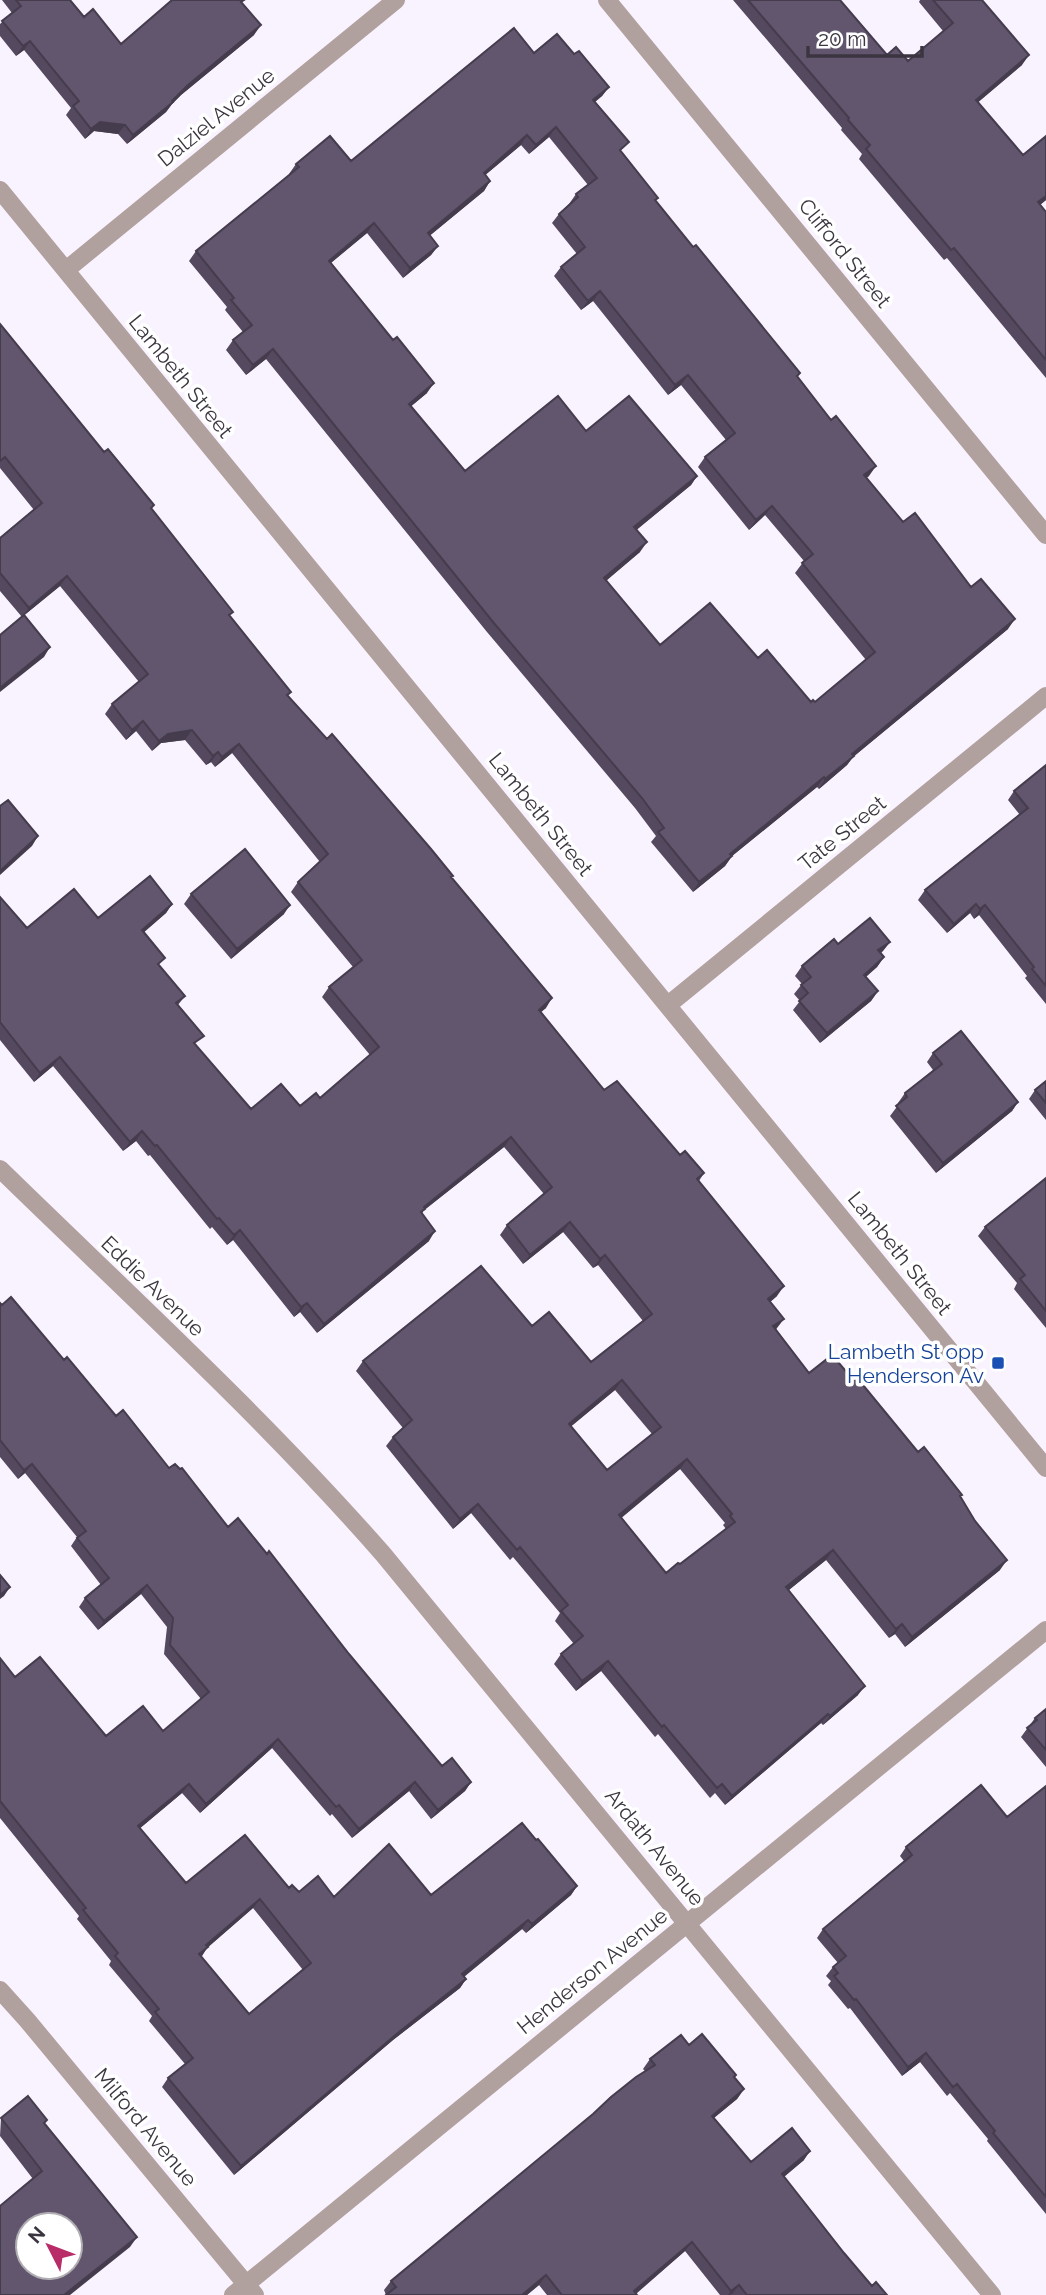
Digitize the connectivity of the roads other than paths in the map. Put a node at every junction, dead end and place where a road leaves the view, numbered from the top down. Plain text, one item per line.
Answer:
1 (396, 0) edge
2 (607, 0) edge
3 (0, 190) edge
4 (66, 270) junction
5 (1046, 535) edge
6 (1046, 696) edge
7 (668, 1005) junction
8 (0, 1169) edge
9 (273, 1436) joint
10 (1046, 1468) edge
11 (1046, 1630) edge
12 (688, 1923) junction
13 (0, 1990) edge
14 (244, 2291) edge
15 (992, 2295) edge

1 - 4 street, Dalziel Avenue
2 - 5 street, Clifford Street
3 - 4 street, Lambeth Street
4 - 7 street, Lambeth Street
6 - 7 street, Tate Street
7 - 10 street, Lambeth Street
8 - 9 street, Eddie Avenue
9 - 12 street, Ardath Avenue
11 - 12 street, Henderson Avenue
12 - 14 street, Henderson Avenue
12 - 15 street, Ardath Avenue
13 - 14 street, Milford Avenue

